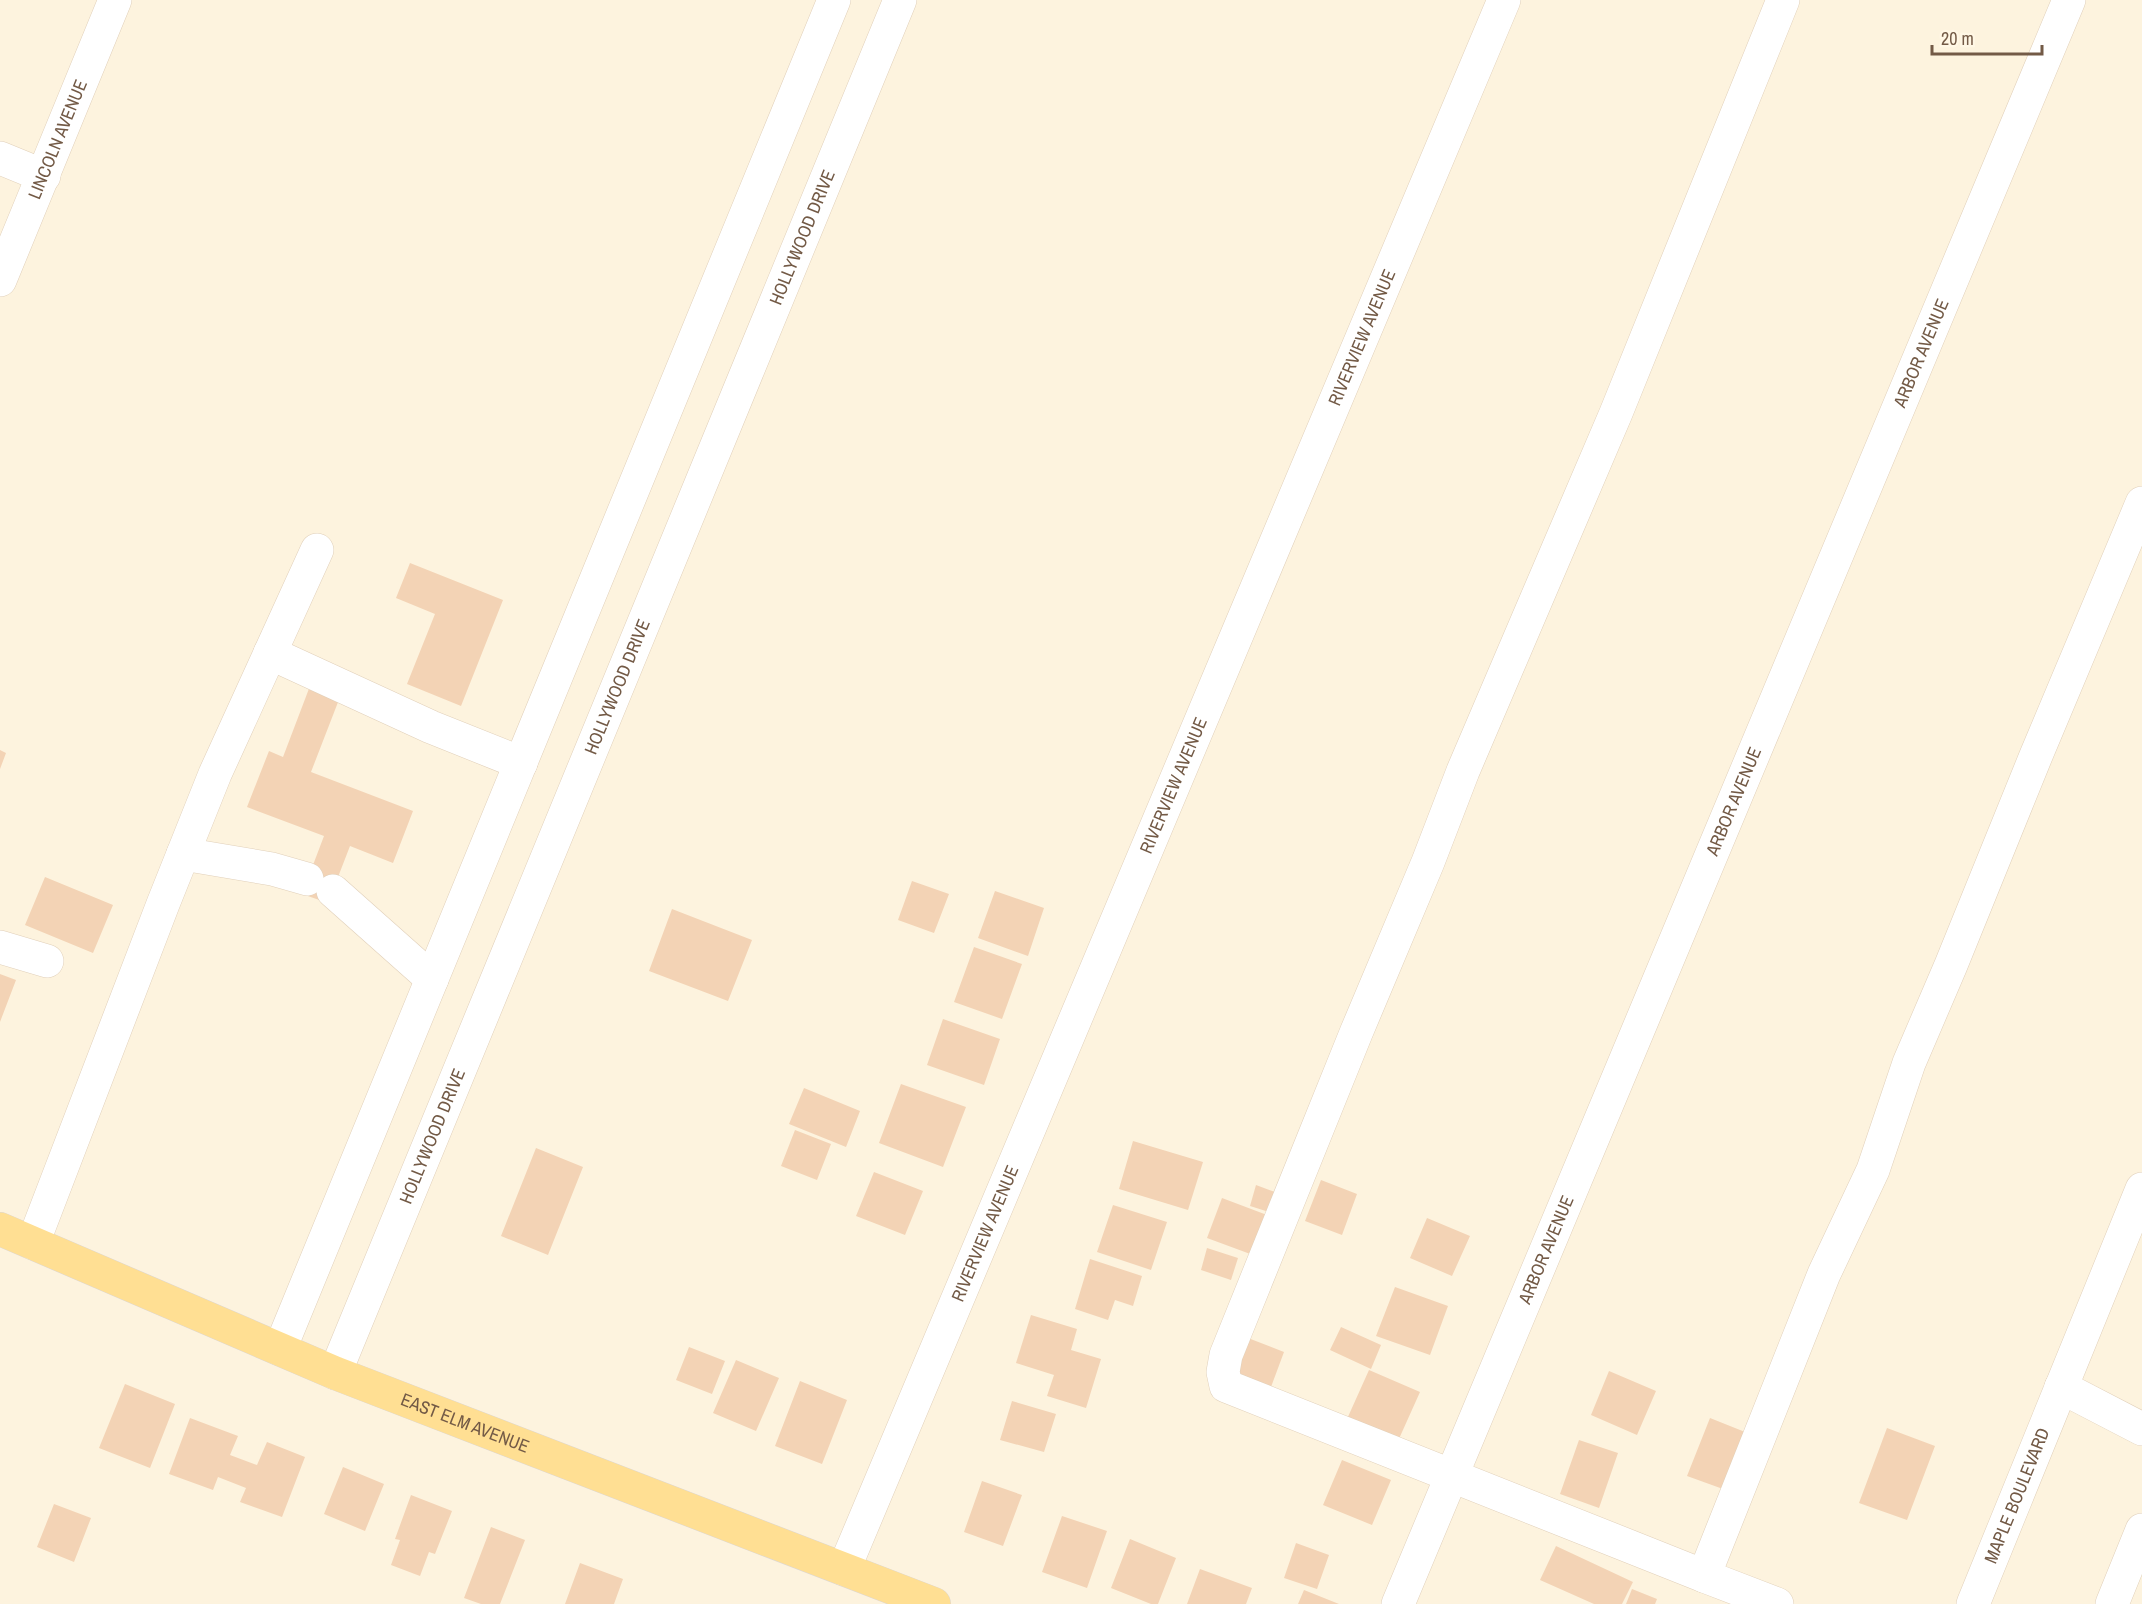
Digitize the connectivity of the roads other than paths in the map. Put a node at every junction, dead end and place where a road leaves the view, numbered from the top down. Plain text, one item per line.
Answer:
1 (115, 0) edge
2 (834, 0) edge
3 (900, 0) edge
4 (1504, 0) edge
5 (1783, 0) edge
6 (2069, 0) edge
7 (0, 158) edge
8 (44, 176) junction
9 (0, 280) edge
10 (2142, 502) edge
11 (317, 550) dead end
12 (270, 653) junction
13 (521, 763) junction
14 (183, 854) junction
15 (0, 947) edge
16 (47, 961) dead end
17 (432, 979) junction
18 (2142, 1189) edge
19 (0, 1229) edge
20 (33, 1243) junction
21 (280, 1349) junction
22 (335, 1373) junction
23 (2061, 1388) junction
24 (2142, 1429) edge
25 (1452, 1475) junction
26 (2142, 1530) edge
27 (844, 1569) junction
28 (1704, 1576) junction
29 (934, 1604) edge
30 (1398, 1604) edge
31 (1777, 1604) edge
32 (1973, 1604) edge
33 (2112, 1604) edge

1 - 8 street, LINCOLN AVENUE
2 - 13 street
3 - 22 street, HOLLYWOOD DRIVE
4 - 27 street, RIVERVIEW AVENUE
5 - 25 street
6 - 25 street, ARBOR AVENUE
7 - 8 street
8 - 9 street, LINCOLN AVENUE
10 - 28 street
11 - 12 street
12 - 13 street
12 - 14 street
13 - 17 street
14 - 17 street
14 - 20 street
15 - 16 street
17 - 21 street
18 - 23 street, MAPLE BOULEVARD
19 - 20 main road, EAST ELM AVENUE
20 - 21 main road, EAST ELM AVENUE
21 - 22 main road, EAST ELM AVENUE
22 - 27 main road, EAST ELM AVENUE
23 - 24 street
23 - 32 street, MAPLE BOULEVARD
25 - 28 street
25 - 30 street, ARBOR AVENUE
26 - 33 street
27 - 29 main road, EAST ELM AVENUE
28 - 31 street

